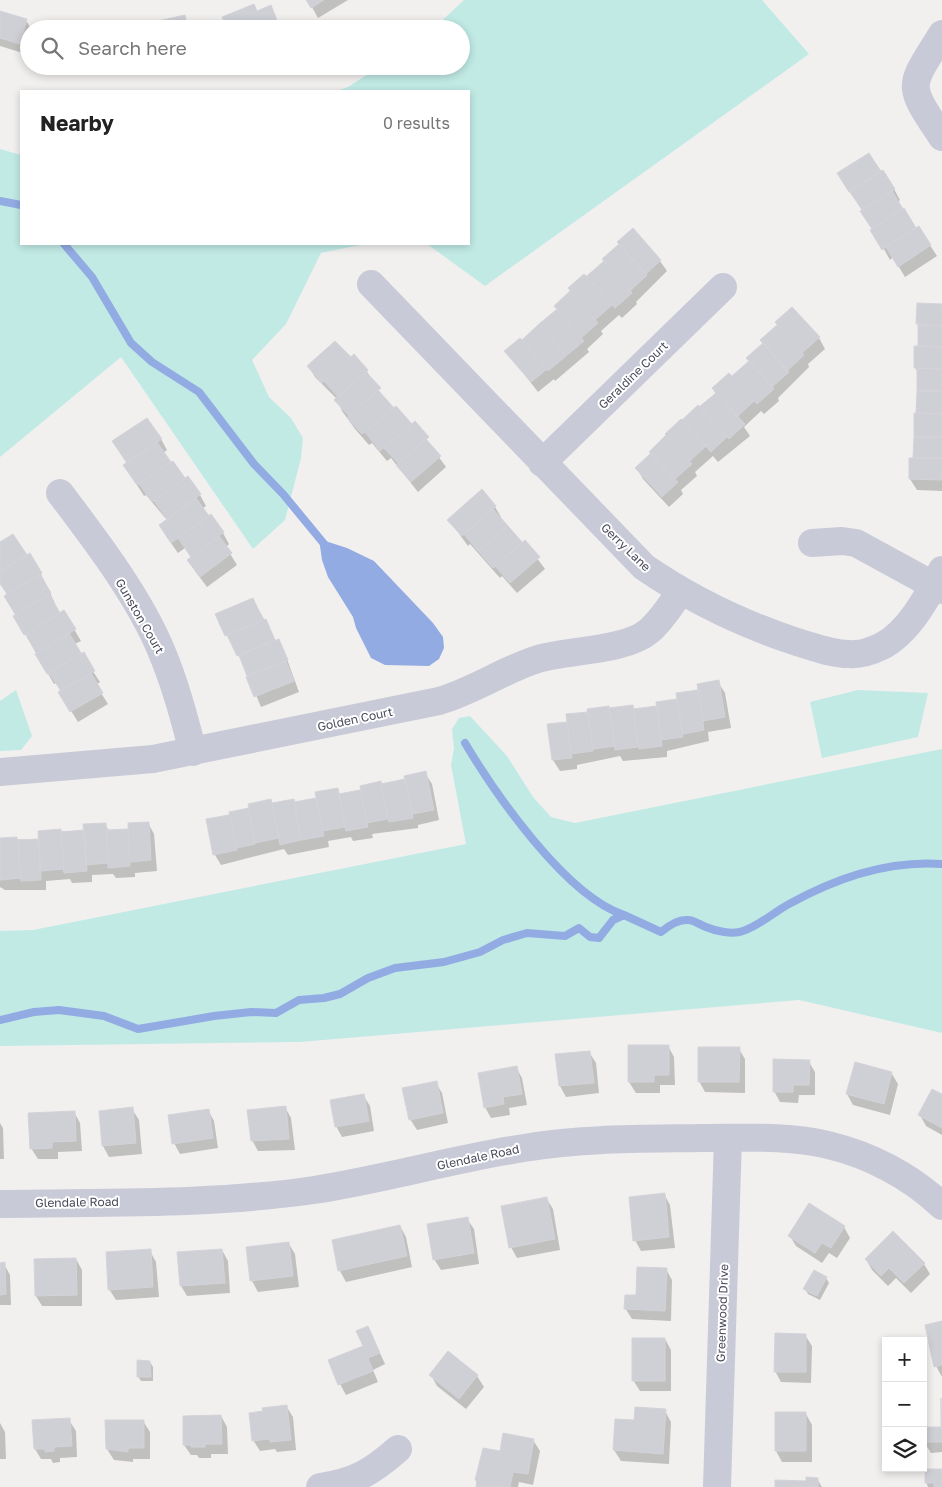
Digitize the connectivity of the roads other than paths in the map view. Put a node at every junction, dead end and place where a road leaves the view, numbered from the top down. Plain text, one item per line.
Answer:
1 (942, 34) edge
2 (942, 137) edge
3 (371, 284) dead end
4 (723, 287) dead end
5 (542, 463) junction
6 (60, 493) dead end
7 (812, 543) dead end
8 (939, 582) edge
9 (680, 592) junction
10 (193, 752) junction
11 (0, 772) edge
12 (728, 1138) junction
13 (0, 1204) edge
14 (942, 1206) edge
15 (398, 1448) dead end
16 (320, 1487) edge
17 (717, 1487) edge

1 - 2 street
3 - 5 street, Gerry Lane
4 - 5 street, Geraldine Court
5 - 9 street, Gerry Lane
6 - 10 street, Gunston Court
7 - 8 street, Gerry Lane
8 - 9 street, Gerry Lane
9 - 10 street, Golden Court
10 - 11 street, Golden Court
12 - 13 street, Glendale Road
12 - 14 street, Glendale Road
12 - 17 street, Greenwood Drive
15 - 16 street

